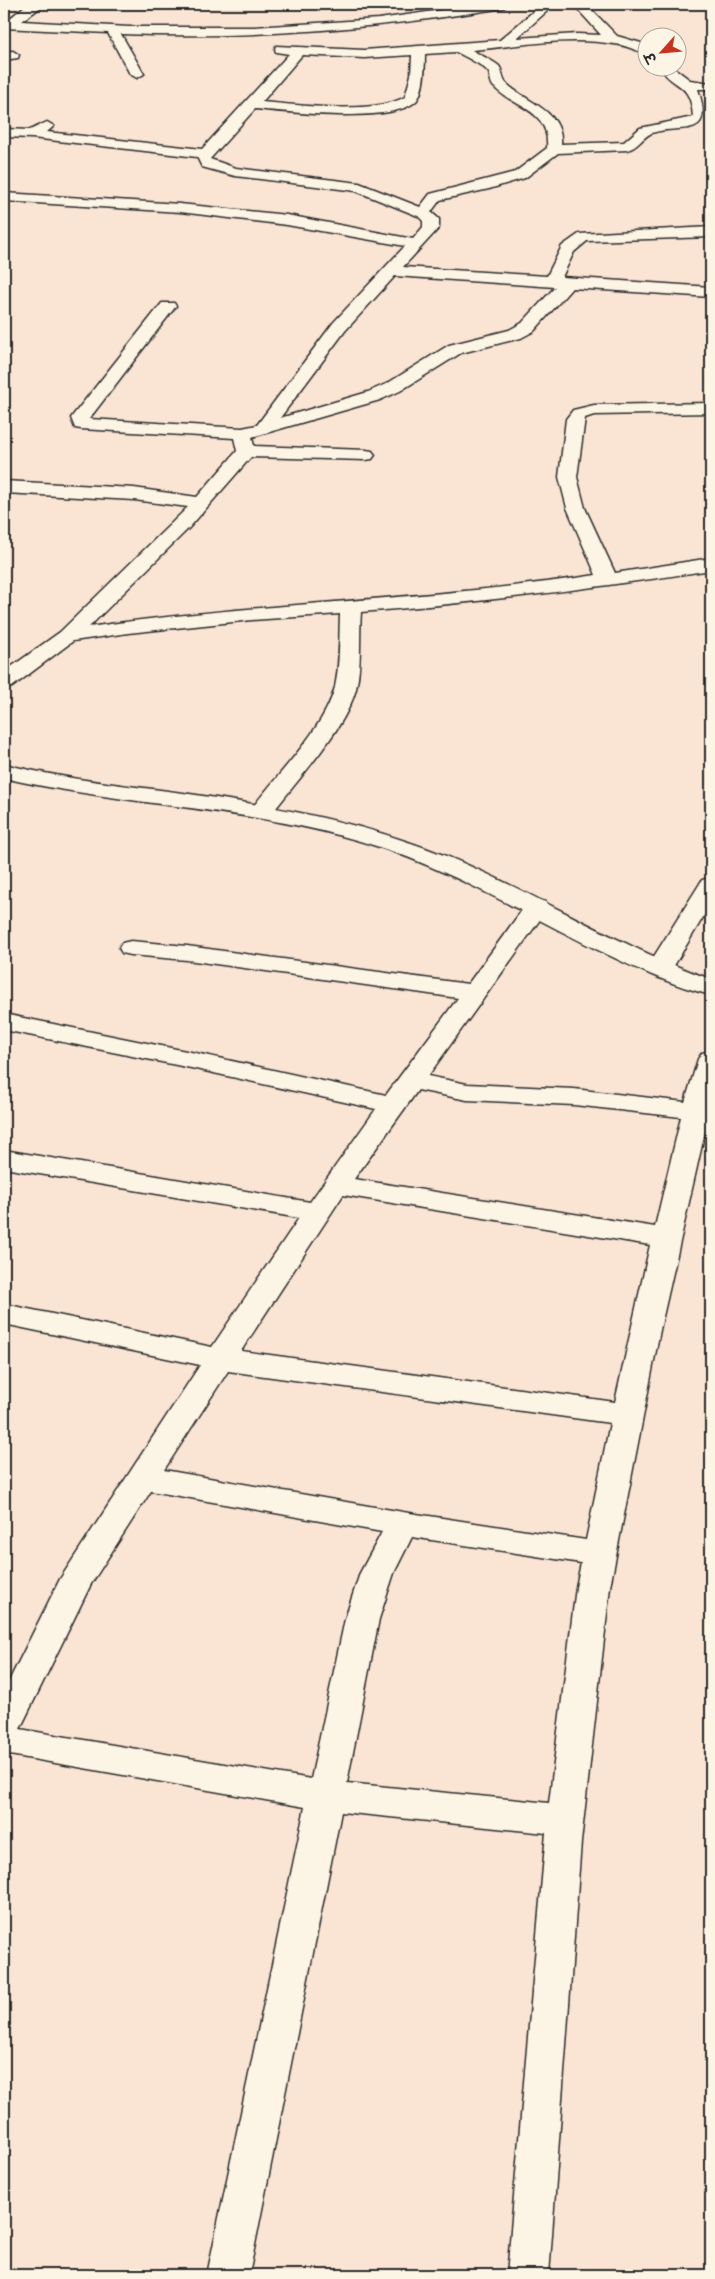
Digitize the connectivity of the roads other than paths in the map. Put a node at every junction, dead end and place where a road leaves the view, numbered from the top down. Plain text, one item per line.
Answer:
1 (39, 4) edge
2 (71, 4) edge
3 (98, 4) edge
4 (502, 4) edge
5 (549, 4) edge
6 (579, 4) edge
7 (7, 25) edge
8 (113, 31) junction
9 (202, 33) junction
10 (612, 39) junction
11 (504, 43) junction
12 (244, 44) dead end
13 (267, 47) dead end
14 (458, 47) junction
15 (638, 47) edge
16 (419, 51) junction
17 (298, 52) junction
18 (137, 74) dead end
19 (678, 78) edge
20 (690, 86) junction
21 (711, 86) edge
22 (252, 105) junction
23 (47, 126) dead end
24 (4, 133) edge
25 (32, 134) junction
26 (554, 149) junction
27 (205, 154) junction
28 (235, 172) junction
29 (4, 197) edge
30 (205, 211) junction
31 (423, 213) junction
32 (711, 232) edge
33 (417, 244) junction
34 (392, 271) junction
35 (560, 282) junction
36 (711, 292) edge
37 (168, 306) dead end
38 (711, 408) edge
39 (263, 429) junction
40 (244, 442) junction
41 (366, 455) dead end
42 (4, 487) edge
43 (202, 503) junction
44 (711, 564) edge
45 (608, 580) junction
46 (350, 607) junction
47 (67, 636) junction
48 (4, 655) edge
49 (38, 658) junction
50 (4, 682) edge
51 (4, 771) edge
52 (262, 811) junction
53 (711, 885) edge
54 (537, 908) junction
55 (131, 948) dead end
56 (659, 970) junction
57 (711, 987) edge
58 (474, 994) junction
59 (4, 1022) edge
60 (711, 1059) edge
61 (412, 1080) junction
62 (394, 1105) junction
63 (696, 1111) junction
64 (4, 1159) edge
65 (335, 1185) junction
66 (317, 1212) junction
67 (667, 1238) junction
68 (4, 1314) edge
69 (220, 1359) junction
70 (628, 1414) junction
71 (142, 1478) junction
72 (403, 1524) junction
73 (599, 1554) junction
74 (4, 1726) edge
75 (4, 1740) edge
76 (326, 1796) junction
77 (566, 1820) junction
78 (228, 2275) edge
79 (528, 2275) edge

1 - 7 street
2 - 3 street
4 - 9 street
5 - 11 street
6 - 10 street
7 - 8 street
8 - 9 street
8 - 18 street
9 - 12 street
10 - 11 street
10 - 15 street
11 - 14 street
13 - 17 street
14 - 16 street
14 - 26 street
16 - 17 street
16 - 22 street
17 - 22 street
19 - 20 street
20 - 21 street
20 - 26 street
22 - 27 street
23 - 25 street
24 - 25 street
25 - 27 street
26 - 31 street
27 - 28 street
28 - 30 street
28 - 31 street
29 - 30 street
30 - 33 street
31 - 33 street
32 - 35 street
33 - 34 street
34 - 35 street
34 - 39 street
35 - 36 street
35 - 39 street
37 - 40 street
38 - 45 street
39 - 40 street
40 - 41 street
40 - 43 street
42 - 43 street
43 - 47 street
44 - 45 street
45 - 46 street
46 - 47 street
46 - 52 street
47 - 49 street
48 - 49 street
49 - 50 street
51 - 52 street
52 - 54 street
53 - 56 street
54 - 56 street
54 - 58 street
55 - 58 street
56 - 57 street
58 - 61 street
59 - 62 street
60 - 63 street
61 - 62 street
61 - 63 street
62 - 65 street
63 - 67 street
64 - 66 street
65 - 66 street
65 - 67 street
66 - 69 street
67 - 70 street
68 - 69 street
69 - 70 street
69 - 71 street
70 - 73 street
71 - 72 street
71 - 74 street
72 - 73 street
72 - 76 street
73 - 77 street
75 - 76 street
76 - 77 street
76 - 78 street
77 - 79 street

